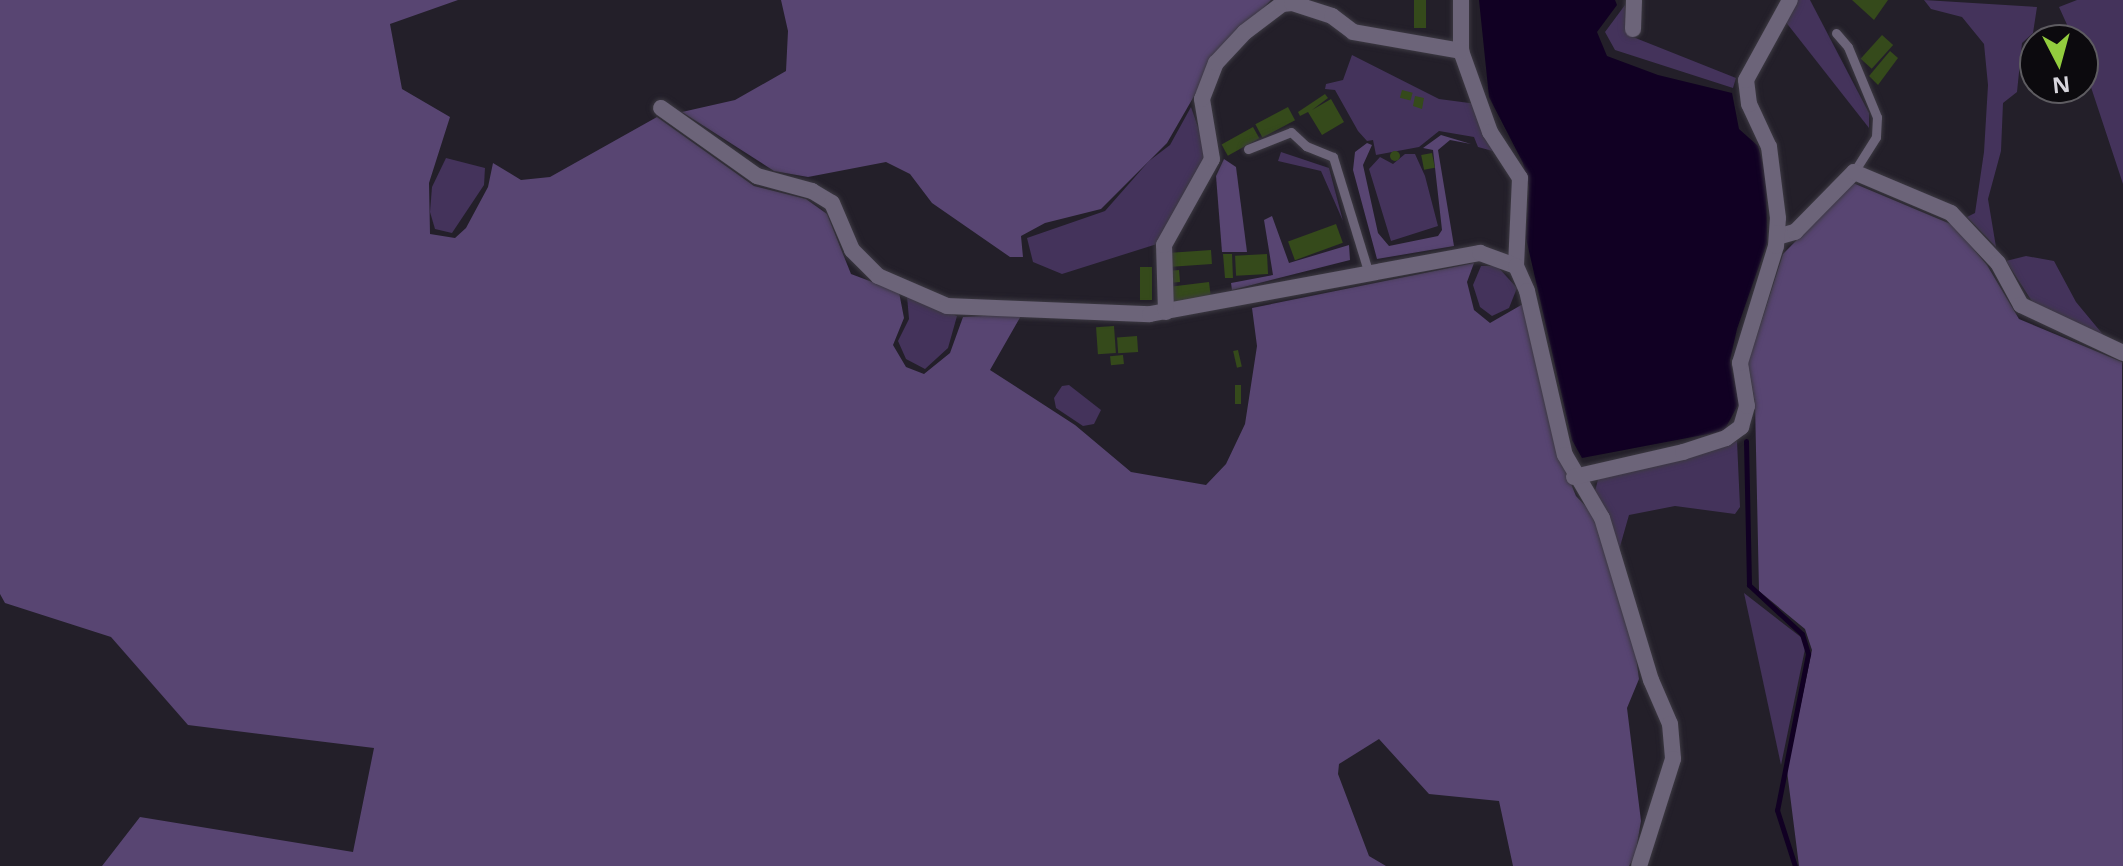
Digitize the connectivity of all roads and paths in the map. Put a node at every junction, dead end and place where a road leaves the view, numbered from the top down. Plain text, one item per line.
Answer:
1 (1461, 0) edge
2 (1634, 0) edge
3 (1790, 0) edge
4 (1633, 29) dead end
5 (1836, 33) dead end
6 (1461, 51) junction
7 (661, 108) dead end
8 (1248, 149) dead end
9 (1854, 172) junction
10 (1777, 237) junction
11 (1516, 266) junction
12 (1368, 271) junction
13 (1166, 312) junction
14 (2123, 353) edge
15 (1574, 477) junction
16 (1639, 866) edge

1 - 6 street
2 - 4 street
3 - 10 street
5 - 9 lane
6 - 11 street
6 - 13 street
7 - 13 street
8 - 12 lane
9 - 10 street
9 - 14 street
10 - 15 street
11 - 12 street
11 - 15 street
12 - 13 street
15 - 16 street

